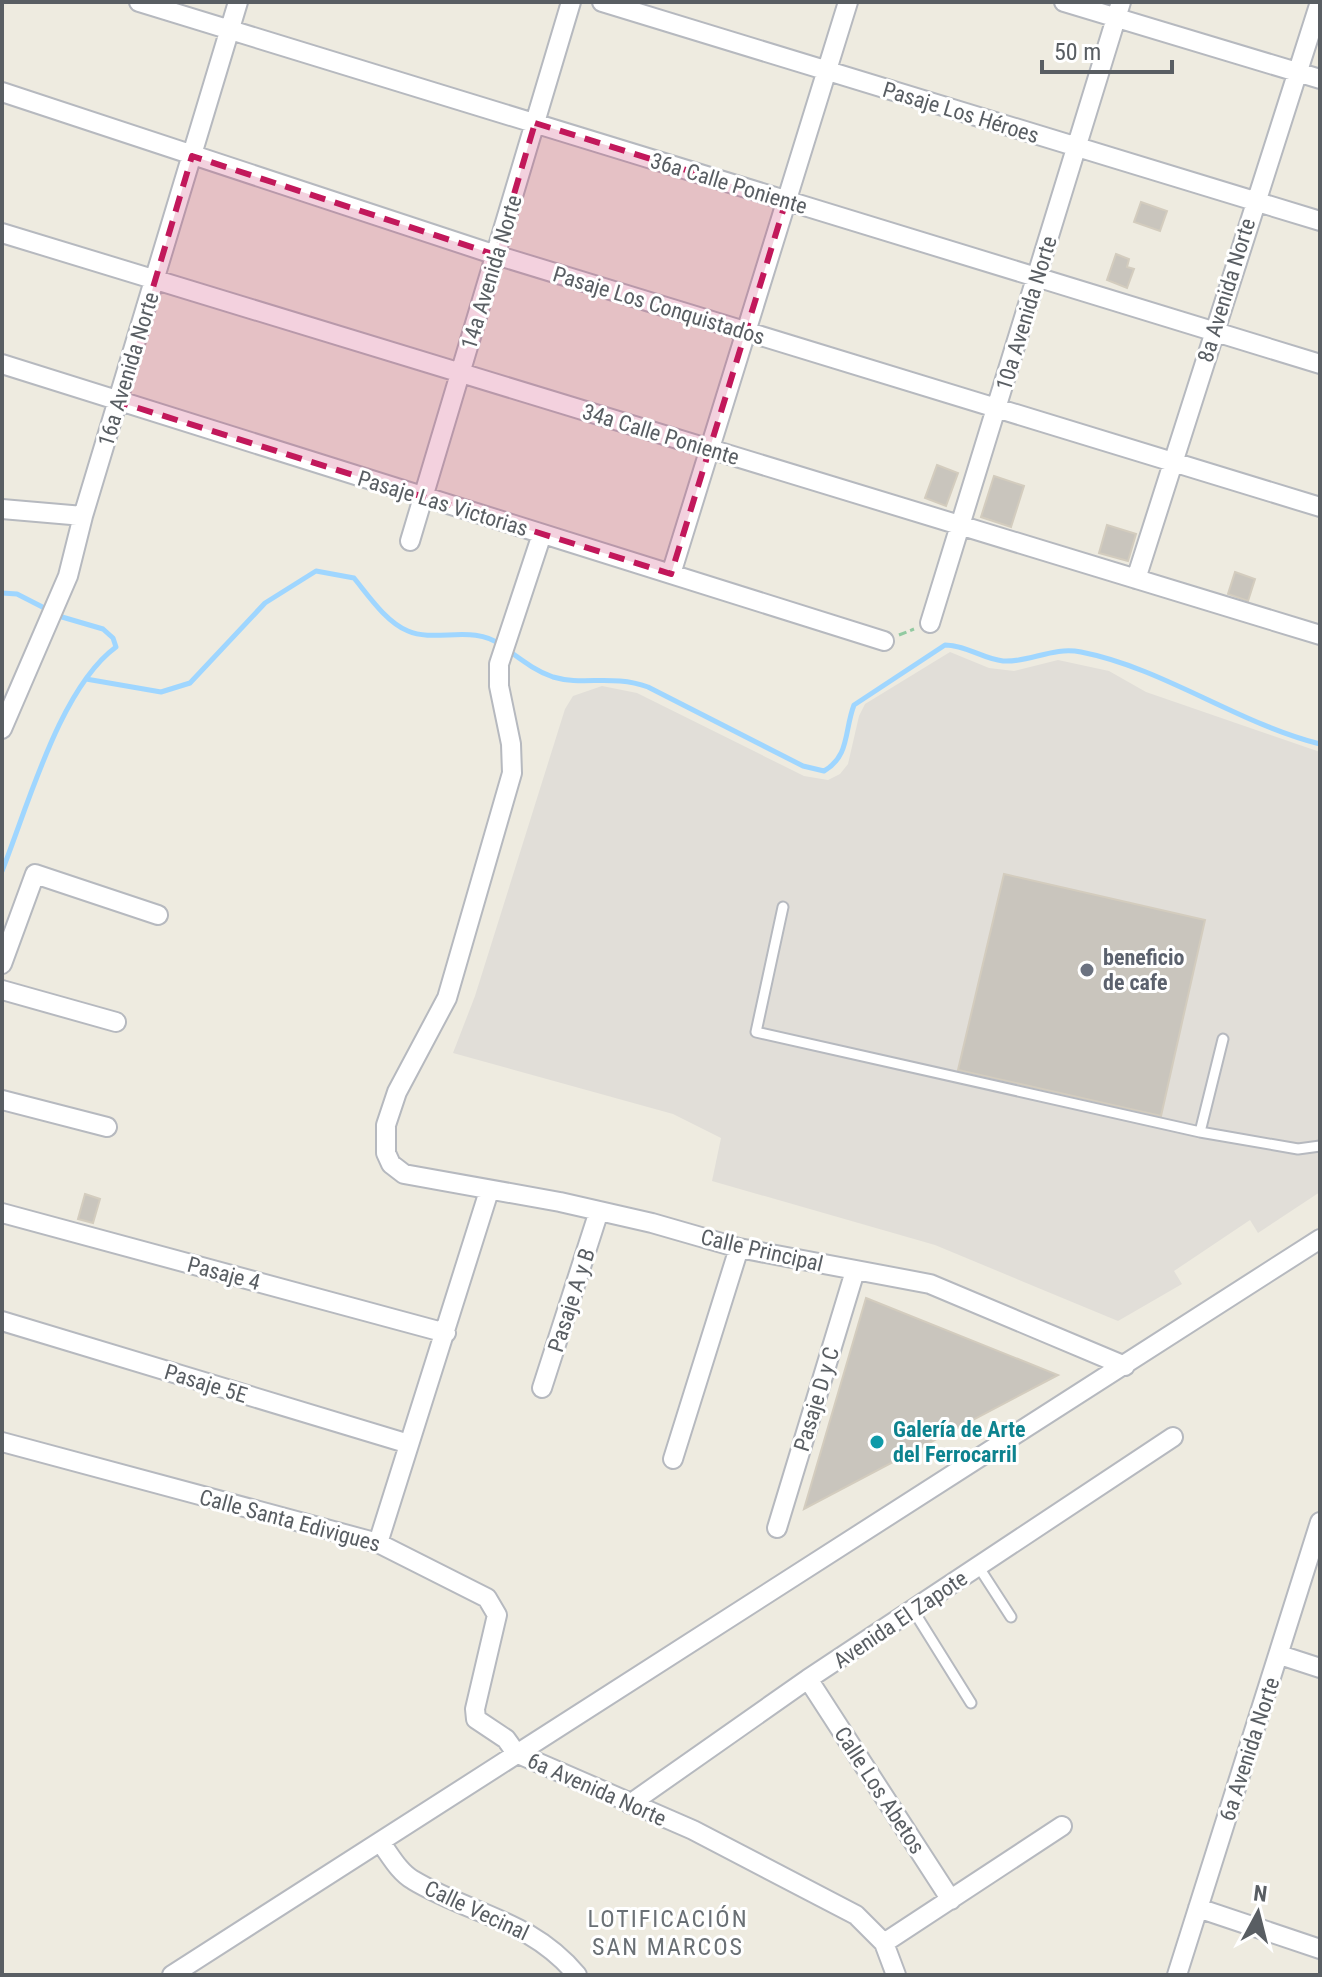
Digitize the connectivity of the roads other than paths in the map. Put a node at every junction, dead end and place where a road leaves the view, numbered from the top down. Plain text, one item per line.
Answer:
1 (139, 2) edge
2 (238, 2) edge
3 (571, 2) edge
4 (602, 2) edge
5 (848, 2) edge
6 (1064, 2) edge
7 (1320, 2) edge
8 (1119, 10) edge
9 (229, 30) junction
10 (826, 70) junction
11 (1299, 74) junction
12 (1320, 79) edge
13 (2, 92) edge
14 (535, 123) junction
15 (1077, 147) junction
16 (192, 156) junction
17 (786, 201) junction
18 (1254, 201) junction
19 (1320, 221) edge
20 (2, 233) edge
21 (496, 255) junction
22 (1037, 277) junction
23 (155, 280) junction
24 (746, 331) junction
25 (1213, 331) junction
26 (2, 364) edge
27 (1320, 364) edge
28 (461, 373) junction
29 (119, 402) junction
30 (996, 408) junction
31 (709, 449) junction
32 (1172, 462) junction
33 (423, 497) junction
34 (1320, 507) edge
35 (2, 509) edge
36 (83, 516) junction
37 (960, 526) junction
38 (542, 534) junction
39 (410, 541) dead end
40 (671, 574) junction
41 (1136, 579) junction
42 (930, 623) road end
43 (1320, 635) edge
44 (884, 641) road end
45 (2, 729) edge
46 (783, 907) dead end
47 (158, 915) dead end
48 (2, 964) edge
49 (2, 990) edge
50 (116, 1022) dead end
51 (1223, 1039) dead end
52 (2, 1100) edge
53 (107, 1127) dead end
54 (1200, 1132) junction
55 (1320, 1146) edge
56 (489, 1191) junction
57 (599, 1211) junction
58 (2, 1213) edge
59 (1320, 1239) edge
60 (739, 1248) junction
61 (855, 1271) junction
62 (2, 1321) edge
63 (446, 1333) junction
64 (1125, 1366) junction
65 (542, 1388) dead end
66 (1173, 1437) dead end
67 (2, 1442) edge
68 (409, 1444) junction
69 (673, 1459) dead end
70 (1320, 1522) edge
71 (777, 1528) dead end
72 (378, 1543) junction
73 (978, 1566) junction
74 (913, 1610) junction
75 (1011, 1617) dead end
76 (1280, 1655) junction
77 (1320, 1668) edge
78 (808, 1679) junction
79 (971, 1703) dead end
80 (516, 1753) junction
81 (630, 1804) junction
82 (1062, 1826) dead end
83 (381, 1843) junction
84 (951, 1900) junction
85 (1198, 1908) junction
86 (884, 1943) junction
87 (1320, 1949) edge
88 (172, 1975) edge
89 (577, 1975) edge
90 (896, 1975) edge
91 (1177, 1975) edge

1 - 9 street, 36a Calle Poniente
2 - 9 street, 16a Avenida Norte
3 - 14 street, 14a Avenida Norte
4 - 10 street, Pasaje Los Héroes
5 - 10 street
6 - 8 street
7 - 11 street, 8a Avenida Norte
8 - 11 street
8 - 15 street, 10a Avenida Norte
9 - 14 street, 36a Calle Poniente
9 - 16 street, 16a Avenida Norte
10 - 15 street, Pasaje Los Héroes
10 - 17 street
11 - 12 street
11 - 18 street, 8a Avenida Norte
13 - 16 street, Pasaje Los Conquistados
14 - 17 street, 36a Calle Poniente
14 - 21 street, 14a Avenida Norte
15 - 18 street, Pasaje Los Héroes
15 - 22 street, 10a Avenida Norte
16 - 21 street, Pasaje Los Conquistados
16 - 23 street, 16a Avenida Norte
17 - 22 street, 36a Calle Poniente
17 - 24 street
18 - 19 street, Pasaje Los Héroes
18 - 25 street, 8a Avenida Norte
20 - 23 street, 34a Calle Poniente
21 - 24 street, Pasaje Los Conquistados
21 - 28 street, 14a Avenida Norte
22 - 25 street, 36a Calle Poniente
22 - 30 street, 10a Avenida Norte
23 - 28 street, 34a Calle Poniente
23 - 29 street, 16a Avenida Norte
24 - 30 street, Pasaje Los Conquistados
24 - 31 street
25 - 27 street, 36a Calle Poniente
25 - 32 street, 8a Avenida Norte
26 - 29 street, Pasaje Las Victorias
28 - 31 street, 34a Calle Poniente
28 - 33 street, 14a Avenida Norte
29 - 33 street, Pasaje Las Victorias
29 - 36 street, 16a Avenida Norte
30 - 32 street, Pasaje Los Conquistados
30 - 37 street, 10a Avenida Norte
31 - 37 street, 34a Calle Poniente
31 - 40 street
32 - 34 street, Pasaje Los Conquistados
32 - 41 street, 8a Avenida Norte
33 - 38 street, Pasaje Las Victorias
33 - 39 street, 14a Avenida Norte
35 - 36 street
36 - 45 street, 16a Avenida Norte
37 - 41 street, 34a Calle Poniente
37 - 42 street, 10a Avenida Norte
38 - 40 street, Pasaje Las Victorias
38 - 56 street, Calle Principal
40 - 44 street, Pasaje Las Victorias
41 - 43 street, 34a Calle Poniente
46 - 54 lane
47 - 48 street
49 - 50 street
51 - 54 lane
52 - 53 street
54 - 55 lane
56 - 57 street, Calle Principal
56 - 63 street
57 - 60 street, Calle Principal
57 - 65 street, Pasaje A y B
58 - 63 street, Pasaje 4
59 - 64 street
60 - 61 street, Calle Principal
60 - 69 street
61 - 64 street, Calle Principal
61 - 71 street, Pasaje D y C
62 - 68 street, Pasaje 5E
63 - 68 street
64 - 80 street
66 - 73 street, Avenida El Zapote
67 - 72 street, Calle Santa Edivigues
68 - 72 street
70 - 76 street, 6a Avenida Norte
72 - 80 street, Calle Santa Edivigues
73 - 74 street, Avenida El Zapote
73 - 75 lane
74 - 78 street, Avenida El Zapote
74 - 79 lane
76 - 77 street
76 - 85 street, 6a Avenida Norte
78 - 81 street, Avenida El Zapote
78 - 84 street, Calle Los Abetos
80 - 81 street, 6a Avenida Norte
80 - 83 street
81 - 86 street, 6a Avenida Norte
82 - 84 street
83 - 88 street
83 - 89 street, Calle Vecinal
84 - 86 street
85 - 87 street
85 - 91 street, 6a Avenida Norte
86 - 90 street

